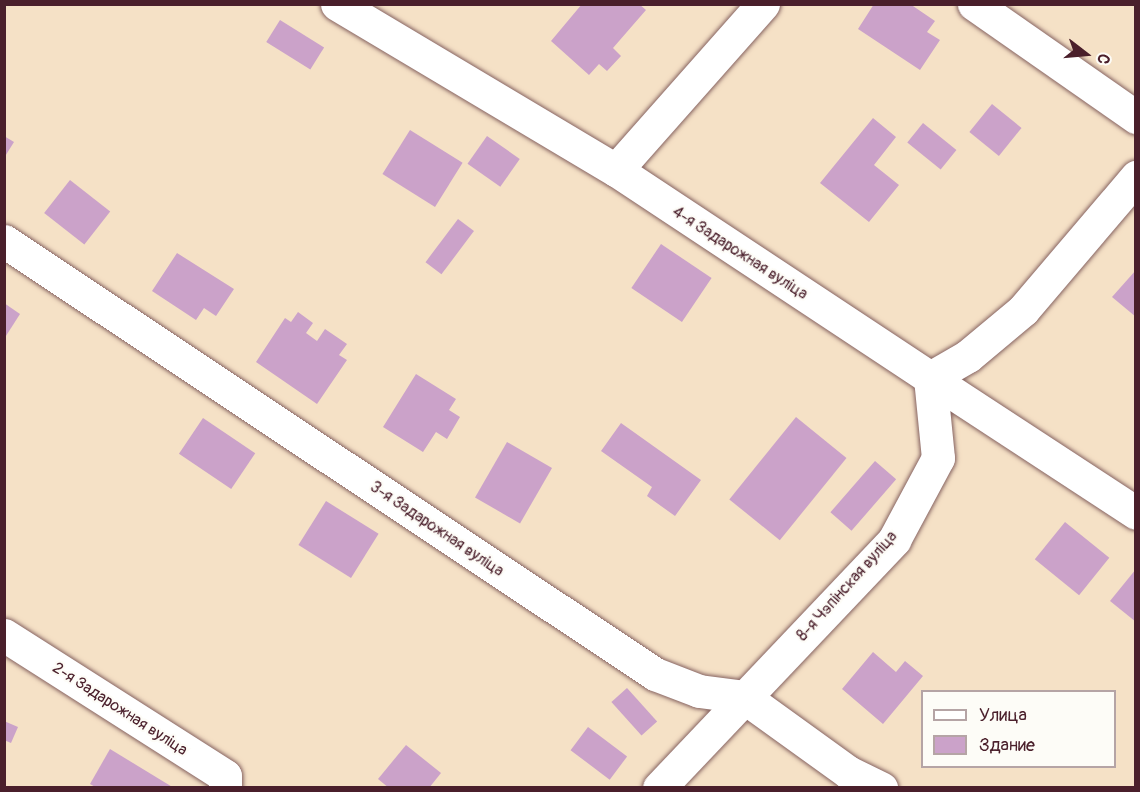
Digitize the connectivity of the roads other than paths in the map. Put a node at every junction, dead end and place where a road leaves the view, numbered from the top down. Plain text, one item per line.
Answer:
1 (338, 4) edge
2 (763, 4) edge
3 (974, 4) edge
4 (1136, 117) edge
5 (616, 170) junction
6 (1136, 177) edge
7 (4, 241) edge
8 (930, 378) junction
9 (1136, 513) edge
10 (4, 635) edge
11 (744, 697) junction
12 (225, 788) edge
13 (659, 788) edge
14 (881, 788) edge

1 - 5 street, 4-я Задарожная вуліца
2 - 5 street
3 - 4 street
5 - 8 street, 4-я Задарожная вуліца
6 - 8 street
7 - 11 street, 3-я Задарожная вуліца
8 - 9 street, 4-я Задарожная вуліца
8 - 11 street, 8-я Чэпінская вуліца
10 - 12 street, 2-я Задарожная вуліца
11 - 13 street, 8-я Чэпінская вуліца
11 - 14 street, 3-я Задарожная вуліца

